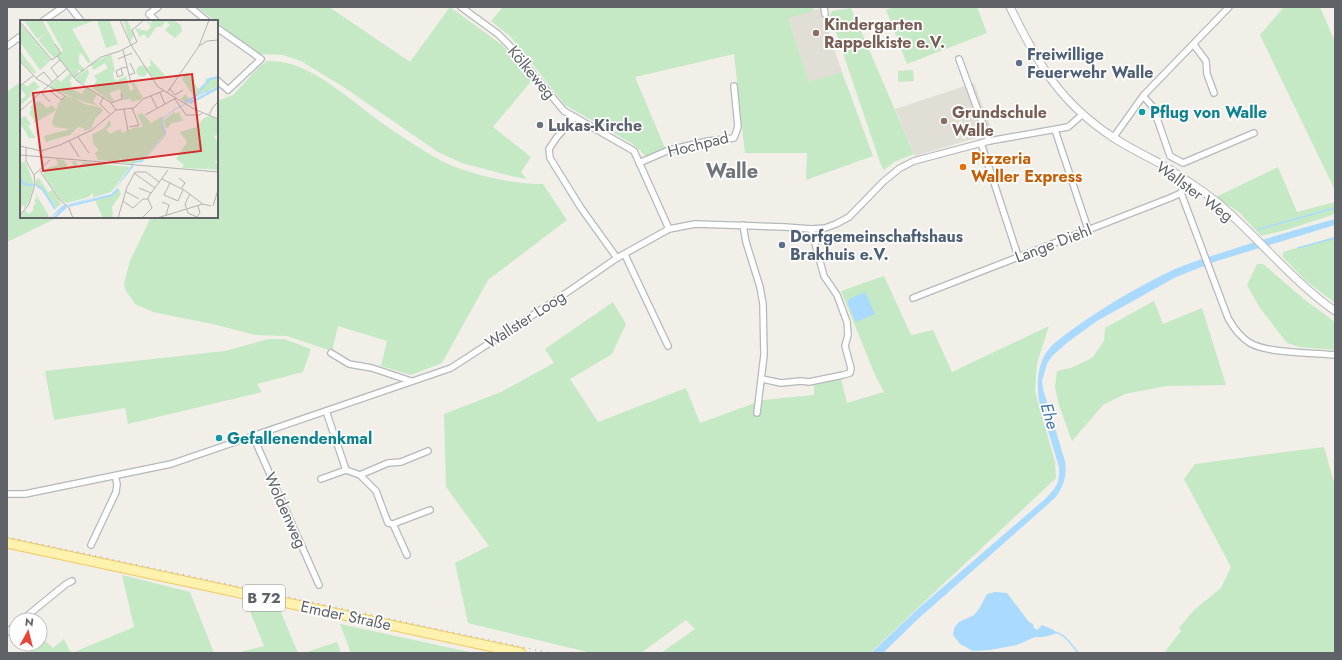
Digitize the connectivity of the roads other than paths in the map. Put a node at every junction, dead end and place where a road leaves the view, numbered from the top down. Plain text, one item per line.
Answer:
1 (63, 7) edge
2 (70, 7) edge
3 (158, 7) edge
4 (190, 7) edge
5 (461, 7) edge
6 (824, 7) edge
7 (1010, 7) edge
8 (1229, 7) edge
9 (825, 14) dead end
10 (44, 20) edge
11 (80, 20) edge
12 (155, 20) edge
13 (207, 20) edge
14 (218, 29) edge
15 (20, 37) edge
16 (1194, 45) junction
17 (7, 46) edge
18 (959, 59) dead end
19 (218, 81) edge
20 (734, 86) dead end
21 (1214, 93) dead end
22 (1143, 96) junction
23 (1082, 114) junction
24 (576, 117) junction
25 (1055, 130) junction
26 (1254, 133) dead end
27 (1113, 138) junction
28 (989, 141) junction
29 (981, 143) junction
30 (639, 163) junction
31 (1187, 181) junction
32 (1181, 193) junction
33 (743, 225) junction
34 (669, 229) junction
35 (811, 229) junction
36 (1088, 229) junction
37 (625, 255) junction
38 (1018, 256) junction
39 (617, 258) junction
40 (913, 298) dead end
41 (1335, 311) edge
42 (668, 346) dead end
43 (331, 353) dead end
44 (1335, 355) edge
45 (762, 379) junction
46 (411, 381) junction
47 (326, 411) junction
48 (756, 413) dead end
49 (253, 436) junction
50 (428, 451) dead end
51 (346, 470) junction
52 (360, 475) junction
53 (115, 476) junction
54 (321, 479) dead end
55 (7, 494) edge
56 (430, 510) dead end
57 (393, 524) junction
58 (7, 543) edge
59 (92, 545) dead end
60 (407, 555) dead end
61 (72, 581) dead end
62 (319, 585) dead end
63 (32, 612) edge
64 (521, 653) edge

1 - 10 street
2 - 11 street
3 - 12 street
4 - 13 street
5 - 24 street, Kölkeweg
6 - 9 street
7 - 23 street, Wallster Weg
8 - 16 street
14 - 19 street
15 - 17 street
16 - 21 street
16 - 22 street
18 - 28 street
20 - 30 street, Hochpad
22 - 26 street
22 - 27 street
23 - 25 street, Wallster Loog
23 - 27 street, Wallster Weg
24 - 30 street, Kölkeweg
24 - 39 street
25 - 28 street, Wallster Loog
25 - 36 street
27 - 31 street, Wallster Weg
28 - 29 street, Wallster Loog
29 - 35 street, Wallster Loog
29 - 38 street
30 - 34 street, Kölkeweg
31 - 32 street
31 - 41 street, Wallster Weg
32 - 36 street, Lange Diehl
32 - 44 street
33 - 34 street, Wallster Loog
33 - 35 street, Wallster Loog
33 - 45 street
34 - 37 street, Wallster Loog
35 - 45 street
36 - 38 street, Lange Diehl
37 - 39 street, Wallster Loog
37 - 42 street
38 - 40 street, Lange Diehl
39 - 46 street, Wallster Loog
43 - 46 street
45 - 48 street
46 - 47 street, Wallster Loog
47 - 49 street, Wallster Loog
47 - 51 street
49 - 53 street, Wallster Loog
49 - 62 street, Woldenweg
50 - 52 street
51 - 52 street
51 - 54 street
52 - 57 street
53 - 55 street, Wallster Loog
53 - 59 street
56 - 57 street
57 - 60 street
58 - 64 main road, Emder Straße / B 72
61 - 63 street

